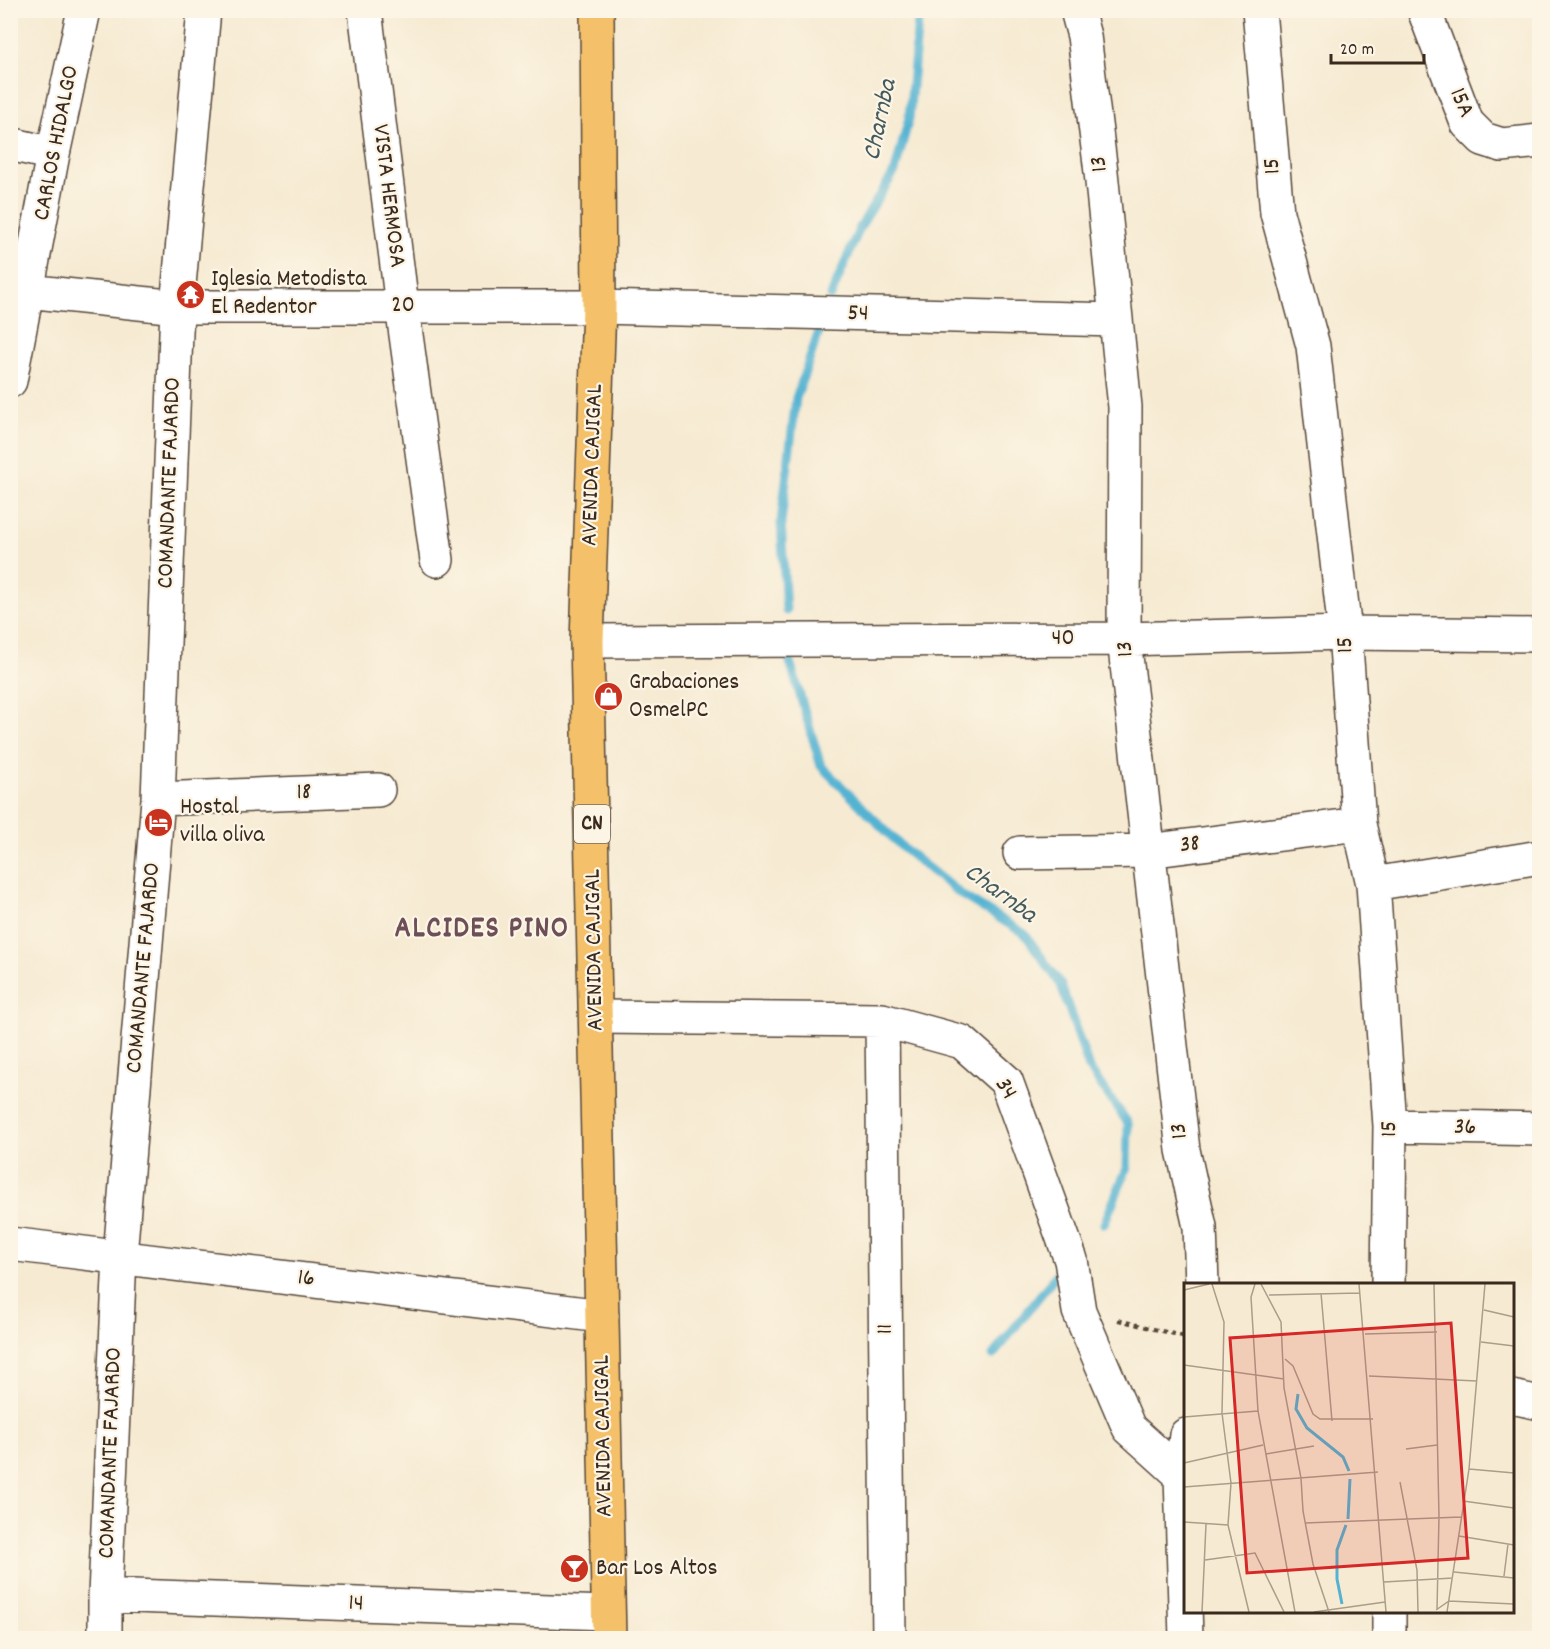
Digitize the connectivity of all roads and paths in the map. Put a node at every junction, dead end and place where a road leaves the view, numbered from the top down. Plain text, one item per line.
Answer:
1 (84, 10) edge
2 (204, 10) edge
3 (365, 10) edge
4 (597, 10) edge
5 (1077, 10) edge
6 (1259, 10) edge
7 (1424, 10) edge
8 (1539, 141) edge
9 (10, 144) edge
10 (53, 154) junction
11 (27, 291) junction
12 (402, 306) junction
13 (177, 307) junction
14 (599, 307) junction
15 (1116, 321) junction
16 (10, 381) edge
17 (437, 560) dead end
18 (1346, 633) junction
19 (1539, 635) edge
20 (1125, 639) junction
21 (587, 641) junction
22 (378, 790) dead end
23 (158, 799) junction
24 (1359, 824) junction
25 (1148, 851) junction
26 (1020, 852) dead end
27 (1539, 857) edge
28 (1373, 884) junction
29 (597, 1017) junction
30 (882, 1020) junction
31 (1390, 1126) junction
32 (1539, 1129) edge
33 (10, 1244) edge
34 (120, 1256) junction
35 (1202, 1283) edge
36 (1388, 1283) edge
37 (1079, 1311) junction
38 (602, 1316) junction
39 (1184, 1337) edge
40 (1514, 1397) edge
41 (1539, 1403) edge
42 (1184, 1444) edge
43 (1181, 1475) junction
44 (1184, 1573) edge
45 (105, 1595) junction
46 (1185, 1613) edge
47 (1389, 1613) edge
48 (608, 1626) edge
49 (105, 1638) edge
50 (889, 1638) edge
51 (1186, 1638) edge
52 (1389, 1638) edge

1 - 10 street, CARLOS HIDALGO
2 - 13 street, COMANDANTE FAJARDO
3 - 12 street, VISTA HERMOSA
4 - 14 main road, AVENIDA CAJIGAL / CN
5 - 15 street, 13
6 - 18 street, 15
7 - 8 street, 15A
9 - 10 street
10 - 11 street, CARLOS HIDALGO
11 - 13 street, 20
11 - 16 street, CARLOS HIDALGO
12 - 13 street, 20
12 - 14 street, 20
12 - 17 street, VISTA HERMOSA
13 - 23 street, COMANDANTE FAJARDO
14 - 15 street, 54
14 - 21 main road, AVENIDA CAJIGAL / CN
15 - 20 street, 13
18 - 19 street, 40
18 - 20 street, 40
18 - 24 street, 15
20 - 21 street, 40
20 - 25 street, 13
21 - 29 main road, AVENIDA CAJIGAL / CN
22 - 23 street, 18
23 - 34 street, COMANDANTE FAJARDO
24 - 25 street, 38
24 - 28 street, 15
25 - 26 street, 38
25 - 35 street, 13
27 - 28 street
28 - 31 street, 15
29 - 30 street, 34
29 - 38 main road, AVENIDA CAJIGAL / CN
30 - 37 street, 34
30 - 50 street, 11
31 - 32 street, 36
31 - 36 street, 15
33 - 34 street, 16
34 - 38 street, 16
34 - 45 street, COMANDANTE FAJARDO
37 - 39 path
37 - 43 street, 34
38 - 48 main road, AVENIDA CAJIGAL / CN
40 - 41 street
42 - 43 street
43 - 44 street
45 - 48 street, 14
45 - 49 street, COMANDANTE FAJARDO
46 - 51 street
47 - 52 street

